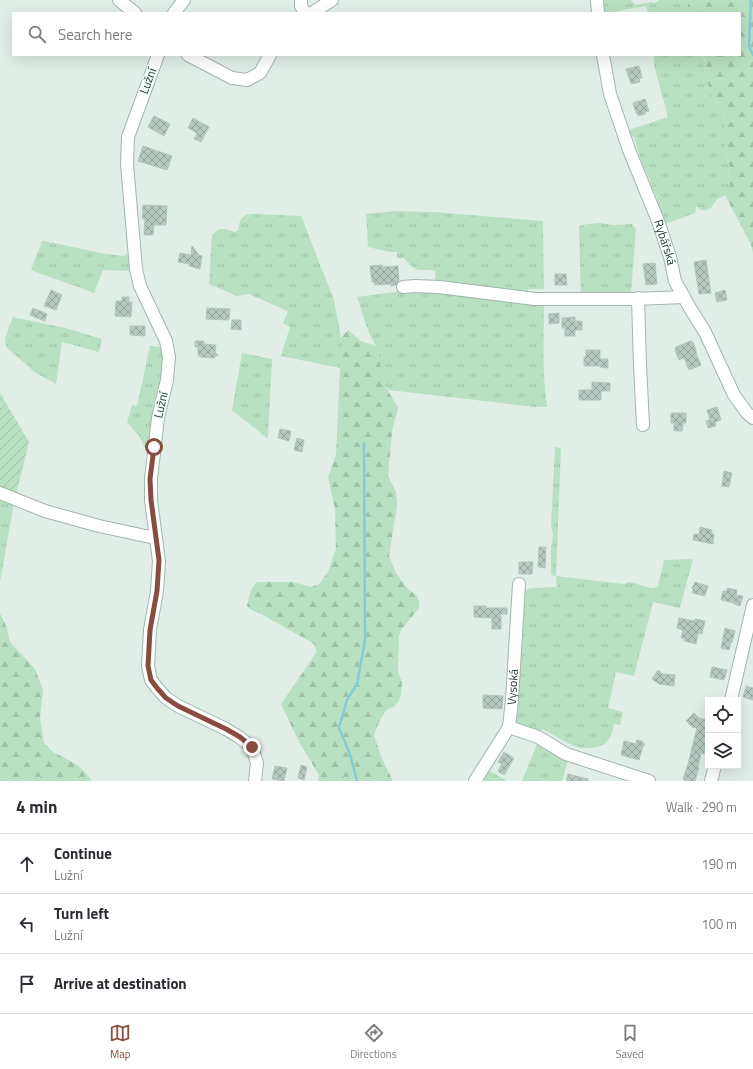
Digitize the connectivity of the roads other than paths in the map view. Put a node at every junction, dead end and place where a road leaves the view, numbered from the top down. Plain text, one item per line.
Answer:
1 (119, 0) edge
2 (184, 0) edge
3 (301, 0) edge
4 (332, 0) edge
5 (597, 0) edge
6 (134, 12) edge
7 (175, 12) edge
8 (304, 12) edge
9 (314, 12) edge
10 (598, 12) edge
11 (158, 56) edge
12 (190, 56) edge
13 (269, 56) edge
14 (602, 56) edge
15 (403, 287) dead end
16 (684, 296) junction
17 (638, 298) junction
18 (753, 418) edge
19 (643, 425) dead end
20 (0, 493) edge
21 (155, 538) junction
22 (520, 584) dead end
23 (753, 605) edge
24 (732, 697) edge
25 (509, 727) junction
26 (714, 769) edge
27 (255, 781) edge
28 (475, 781) edge
29 (650, 781) edge
30 (711, 781) edge

1 - 6 street
2 - 7 street
3 - 8 street
4 - 9 street
5 - 10 street
11 - 21 street, Lužní
12 - 13 street
14 - 16 street, Rybářská
15 - 17 street
16 - 17 street
16 - 18 street, Rybářská
17 - 19 street
20 - 21 street
21 - 27 street, Lužní
22 - 25 street, Vysoká
23 - 24 street
25 - 28 street, Vysoká
25 - 29 street
26 - 30 street

